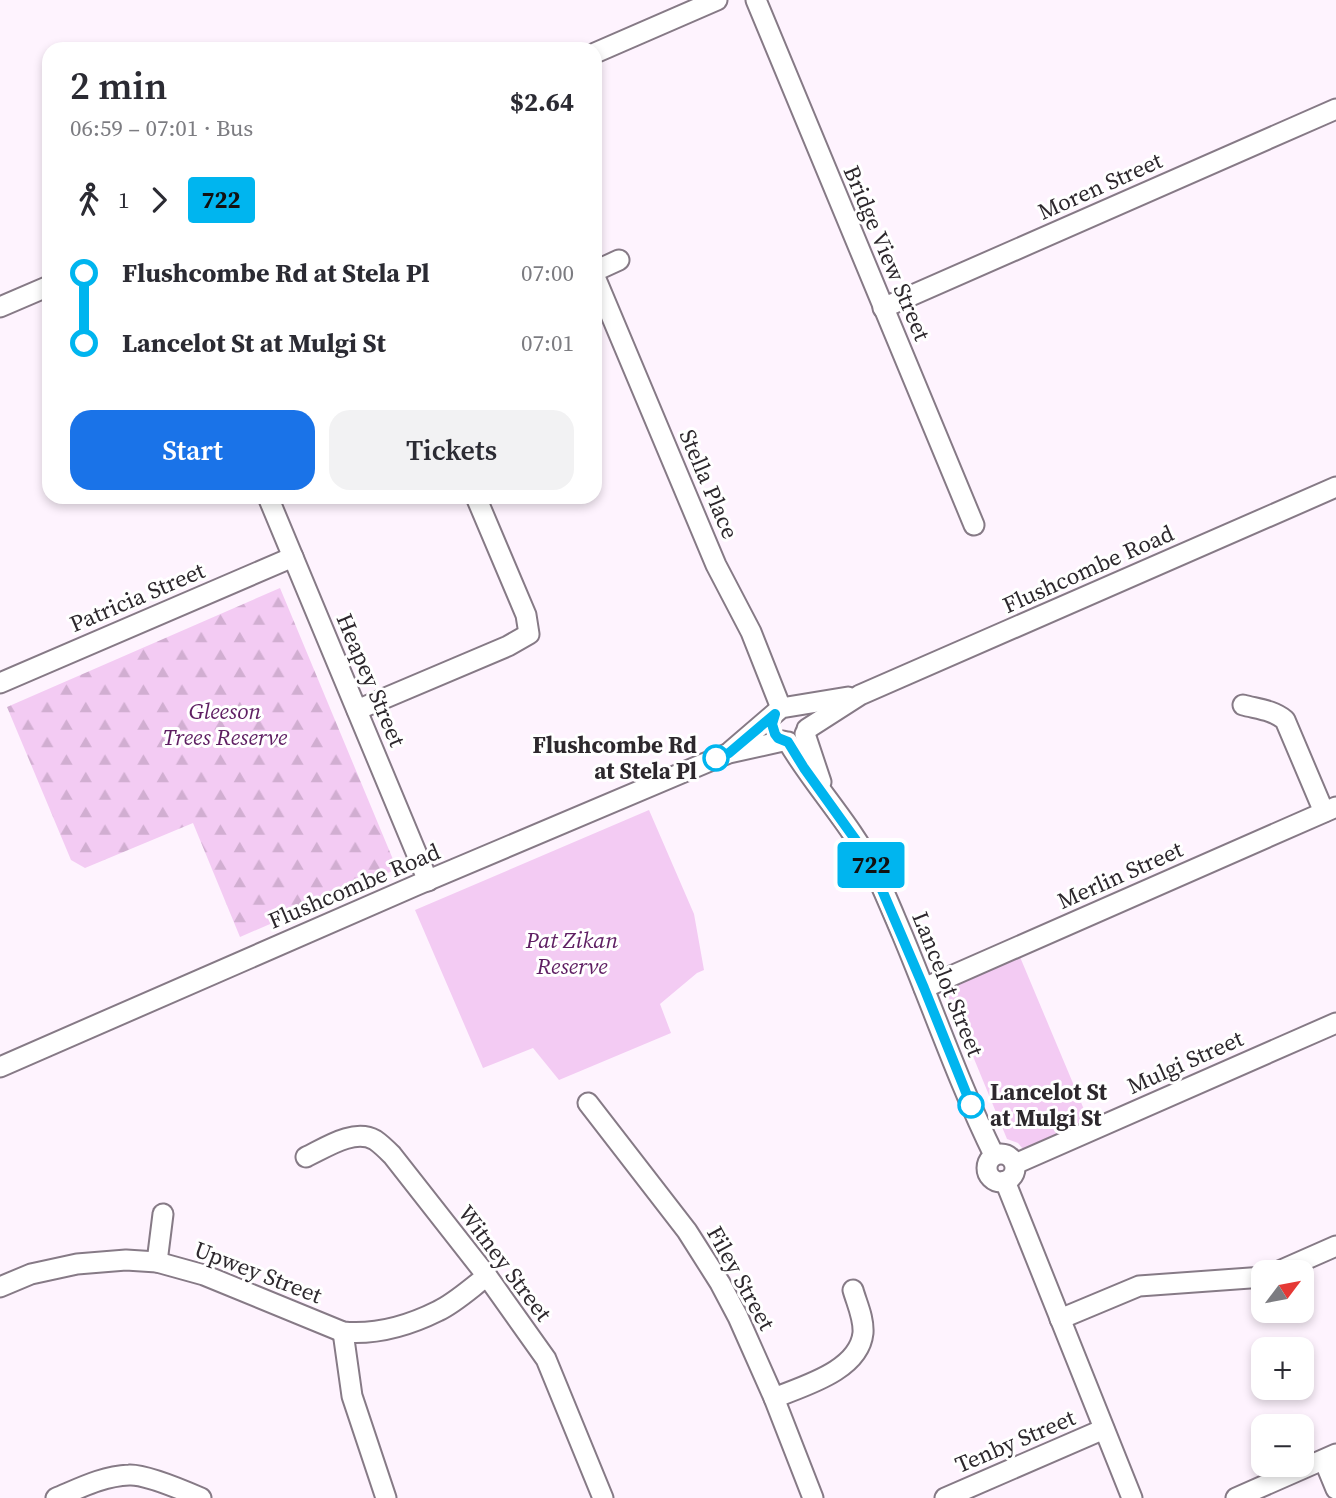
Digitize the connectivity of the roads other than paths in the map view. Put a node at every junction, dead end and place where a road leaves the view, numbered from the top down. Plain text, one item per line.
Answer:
1 (718, 0) edge
2 (756, 0) edge
3 (602, 50) edge
4 (1336, 109) edge
5 (619, 260) dead end
6 (602, 268) edge
7 (42, 289) edge
8 (602, 294) edge
9 (0, 307) edge
10 (883, 308) junction
11 (1336, 487) edge
12 (271, 504) edge
13 (479, 504) edge
14 (974, 525) dead end
15 (293, 556) junction
16 (0, 682) edge
17 (860, 695) junction
18 (1243, 705) dead end
19 (357, 710) junction
20 (784, 710) junction
21 (796, 736) junction
22 (729, 753) junction
23 (1330, 810) edge
24 (428, 881) junction
25 (924, 988) junction
26 (1336, 1023) edge
27 (0, 1067) edge
28 (588, 1103) dead end
29 (995, 1156) junction
30 (306, 1157) dead end
31 (1015, 1164) junction
32 (1005, 1181) junction
33 (163, 1214) dead end
34 (1336, 1246) edge
35 (1304, 1260) edge
36 (157, 1262) junction
37 (487, 1276) junction
38 (1251, 1278) edge
39 (0, 1287) edge
40 (853, 1290) dead end
41 (1060, 1319) junction
42 (343, 1332) junction
43 (774, 1398) junction
44 (1104, 1429) junction
45 (1330, 1457) edge
46 (1336, 1489) edge
47 (56, 1498) edge
48 (201, 1498) edge
49 (386, 1498) edge
50 (603, 1498) edge
51 (813, 1498) edge
52 (945, 1498) edge
53 (1132, 1498) edge
54 (1236, 1498) edge

1 - 3 street
2 - 10 street, Bridge View Street
4 - 10 street, Moren Street
5 - 6 street
7 - 9 street
8 - 20 street, Stella Place
10 - 14 street, Bridge View Street
11 - 17 street, Flushcombe Road
12 - 15 street, Heapey Street
13 - 19 street
15 - 16 street, Patricia Street
15 - 19 street, Heapey Street
17 - 20 street, Flushcombe Road
17 - 21 street, Flushcombe Road
18 - 23 street
19 - 24 street, Heapey Street
20 - 21 street
20 - 21 street
20 - 22 street, Flushcombe Road
21 - 22 street, Flushcombe Road
21 - 25 street, Lancelot Street
22 - 24 street, Flushcombe Road
23 - 25 street, Merlin Street
24 - 27 street, Flushcombe Road
25 - 29 street, Lancelot Street
26 - 31 street, Mulgi Street
28 - 43 street, Filey Street
29 - 31 street
29 - 32 street
30 - 37 street, Witney Street
31 - 32 street
32 - 41 street
33 - 36 street
34 - 35 street
36 - 39 street, Upwey Street
36 - 42 street, Upwey Street
37 - 42 street, Upwey Street
37 - 50 street, Witney Street
38 - 41 street
40 - 43 street
41 - 44 street
42 - 49 street
43 - 51 street, Filey Street
44 - 52 street, Tenby Street
44 - 53 street
45 - 46 street
45 - 54 street
47 - 48 street

